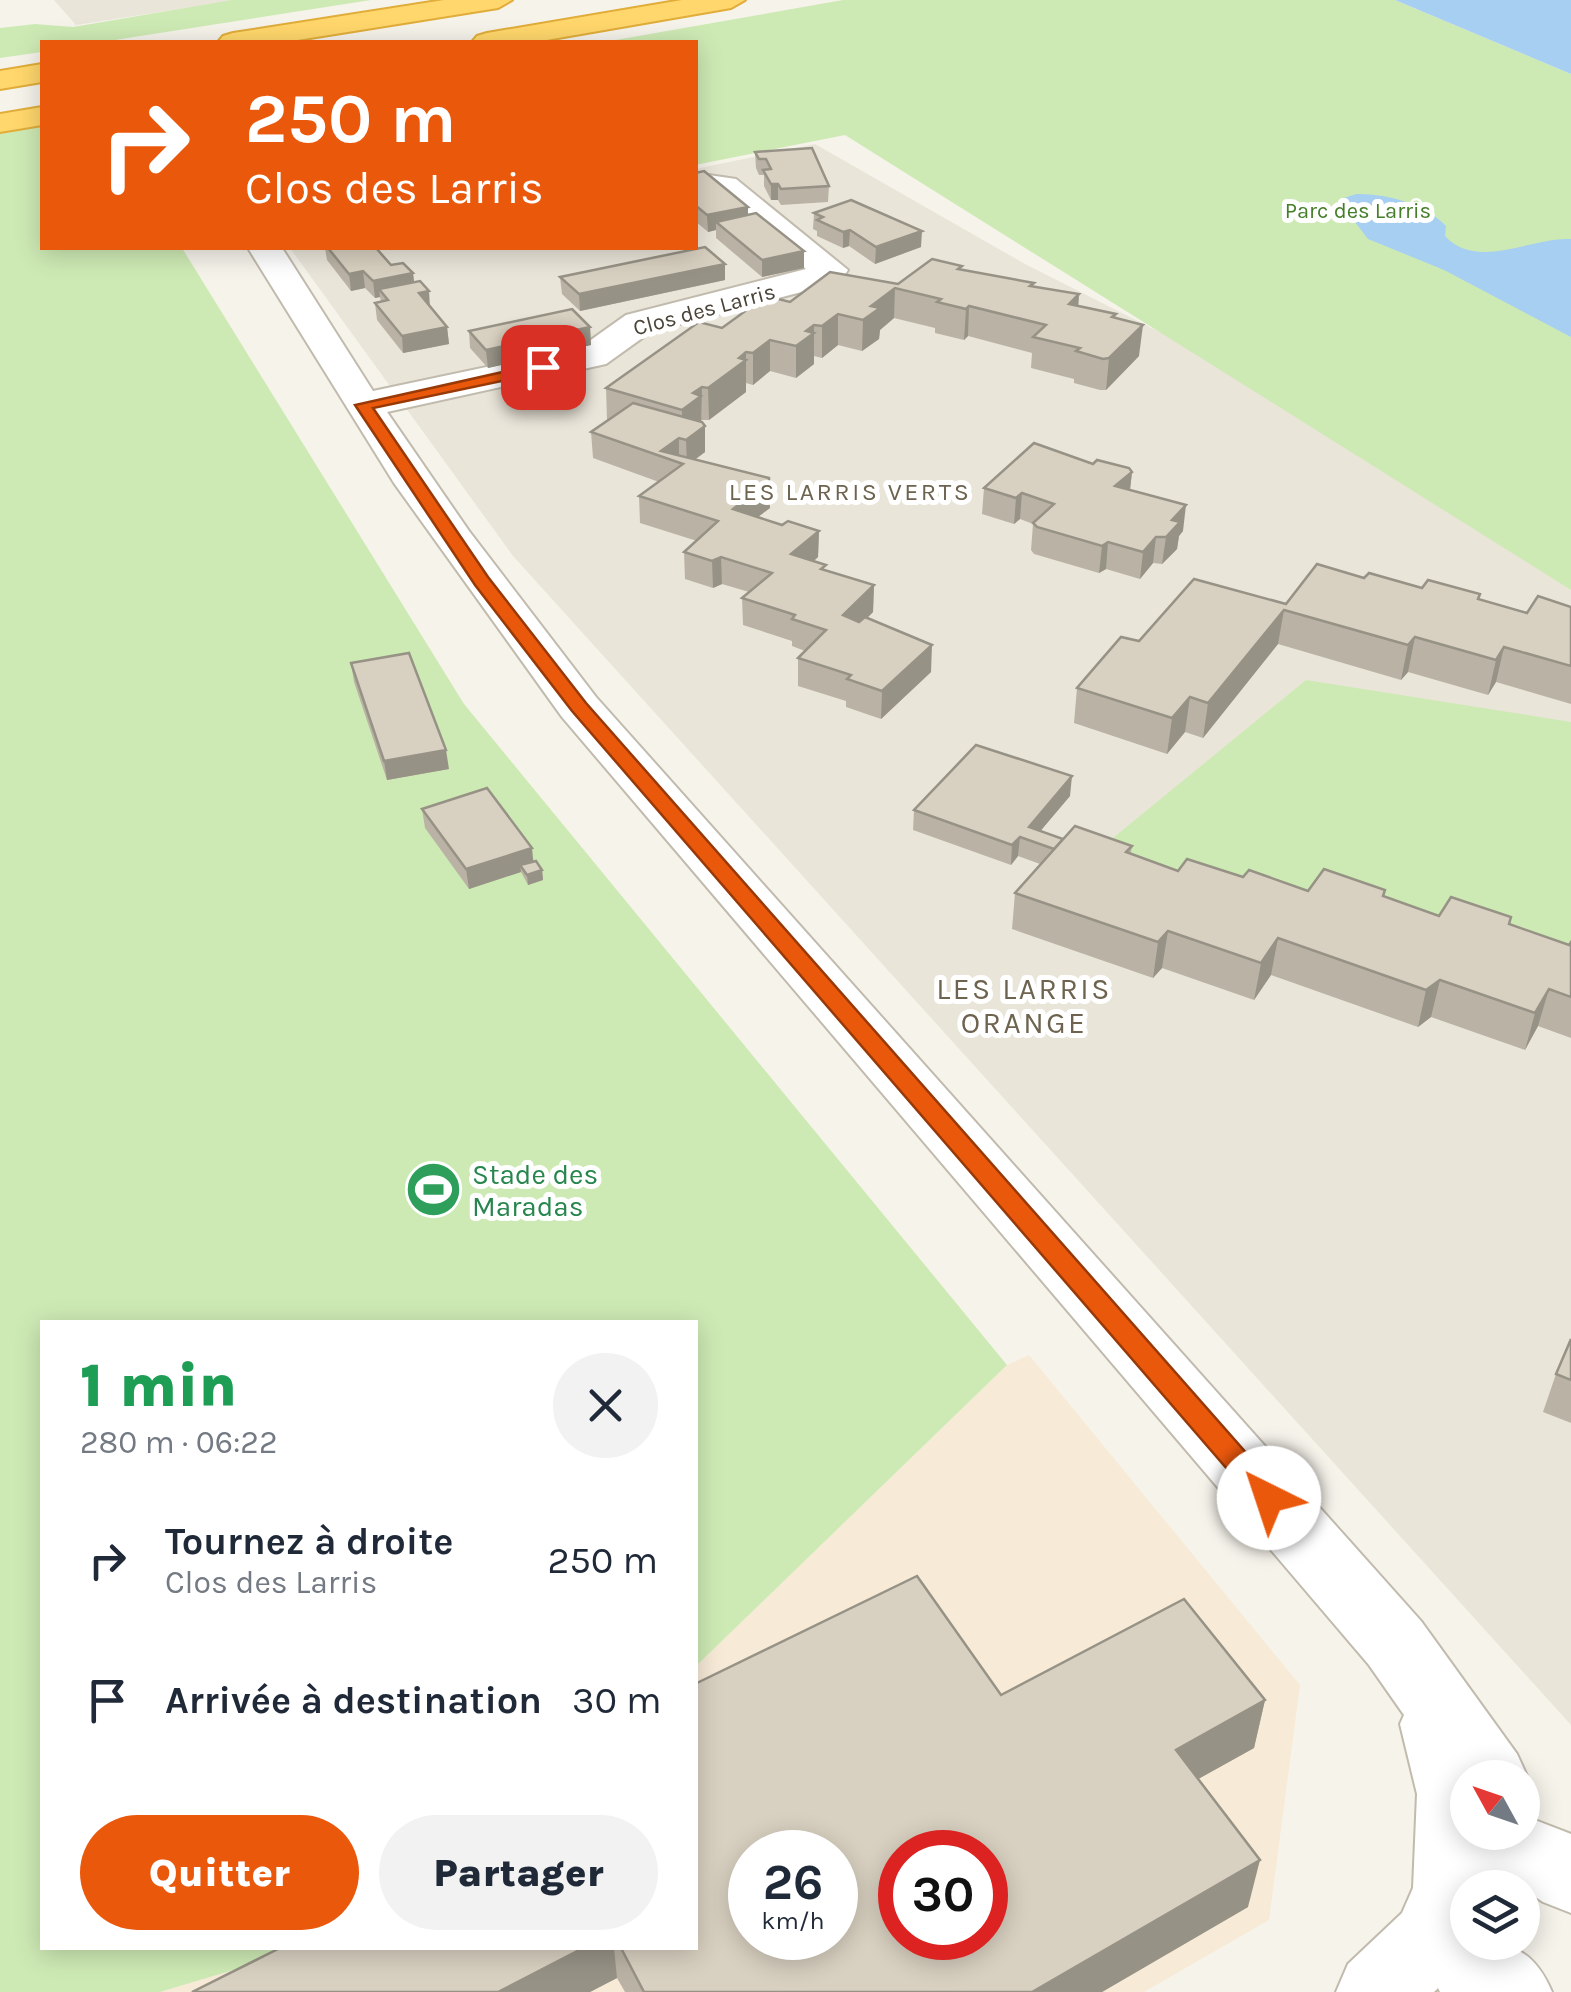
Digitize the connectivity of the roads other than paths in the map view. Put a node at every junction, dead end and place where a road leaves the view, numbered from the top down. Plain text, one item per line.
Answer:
1 (498, 0) edge
2 (731, 0) edge
3 (247, 40) edge
4 (500, 40) edge
5 (40, 73) edge
6 (0, 80) edge
7 (40, 116) edge
8 (0, 123) edge
9 (698, 183) edge
10 (265, 250) edge
11 (364, 405) junction
12 (1411, 1666) junction
13 (1477, 1760) edge
14 (1554, 1856) edge
15 (1449, 1897) junction
16 (1485, 1991) edge
17 (1376, 1992) edge

1 - 3 highway
2 - 4 highway
5 - 6 highway
7 - 8 highway
9 - 11 street, Clos des Larris
10 - 11 street
11 - 12 street
12 - 13 street
12 - 15 street
14 - 15 street
15 - 16 street
15 - 17 street

